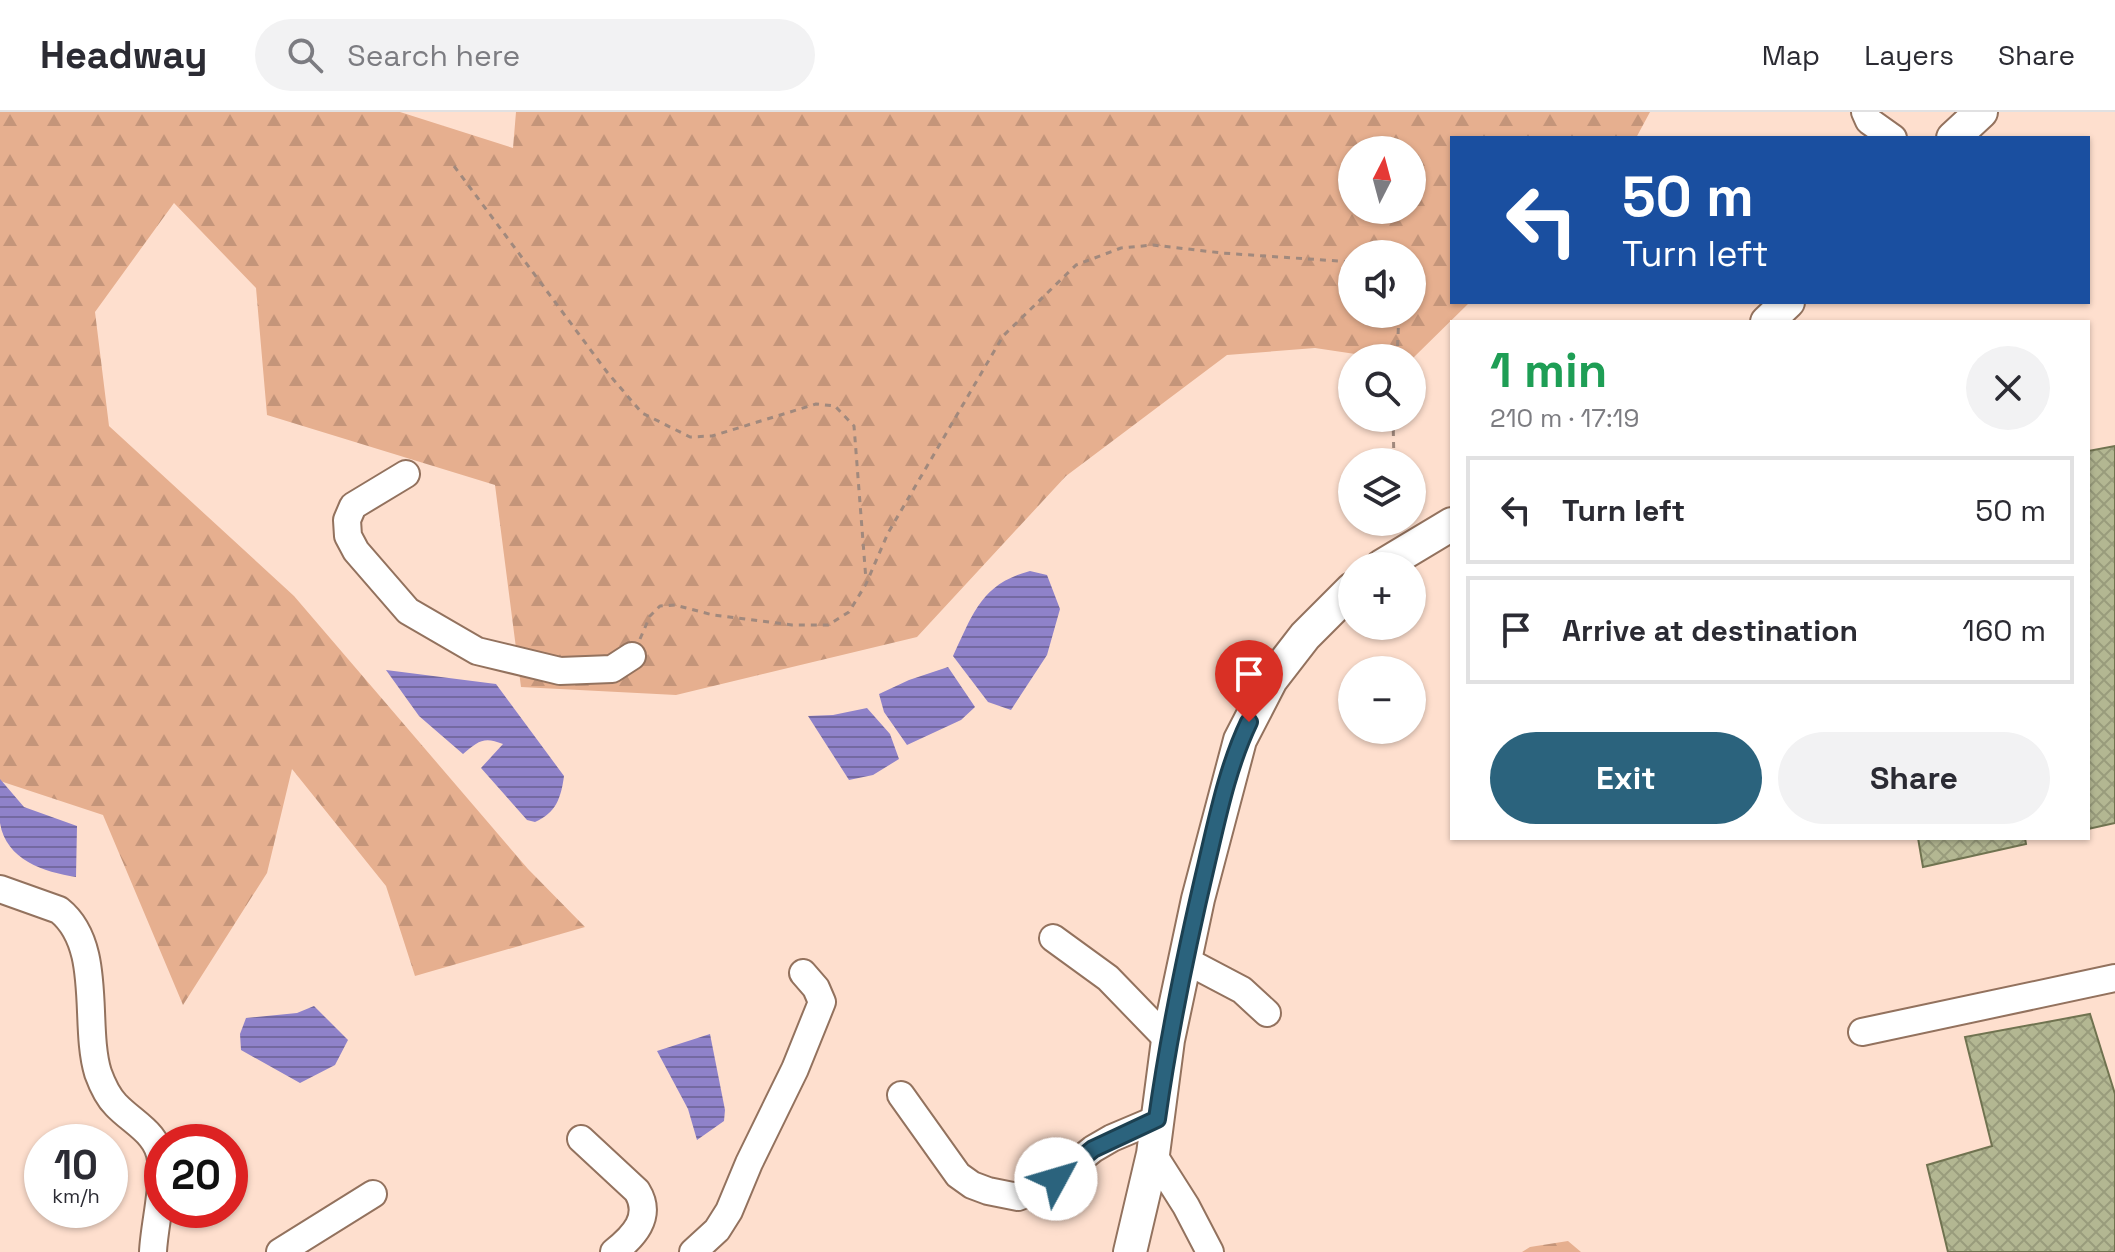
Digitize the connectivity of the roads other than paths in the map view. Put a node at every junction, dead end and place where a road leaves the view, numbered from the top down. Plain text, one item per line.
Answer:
1 (1865, 112) edge
2 (1981, 112) edge
3 (1890, 136) edge
4 (1955, 136) edge
5 (1786, 304) edge
6 (1769, 320) edge
7 (406, 474) dead end
8 (1450, 525) edge
9 (1405, 552) edge
10 (1338, 603) edge
11 (632, 656) road end
12 (0, 889) edge
13 (1053, 938) dead end
14 (1185, 960) junction
15 (803, 973) dead end
16 (2115, 978) edge
17 (1267, 1013) dead end
18 (1862, 1032) dead end
19 (1168, 1040) junction
20 (901, 1095) dead end
21 (1157, 1119) junction
22 (581, 1139) dead end
23 (1153, 1154) junction
24 (373, 1194) dead end
25 (153, 1252) edge
26 (280, 1252) edge
27 (614, 1252) edge
28 (693, 1252) edge
29 (1130, 1252) edge
30 (1210, 1252) edge

1 - 3 street
2 - 4 main road
5 - 6 main road
7 - 11 street
8 - 9 main road
10 - 14 main road
12 - 25 street
13 - 19 street
14 - 17 street
14 - 19 main road
15 - 28 street
16 - 18 street
19 - 21 main road
20 - 21 street
21 - 23 main road
22 - 27 street
23 - 29 main road
23 - 30 street
24 - 26 street

